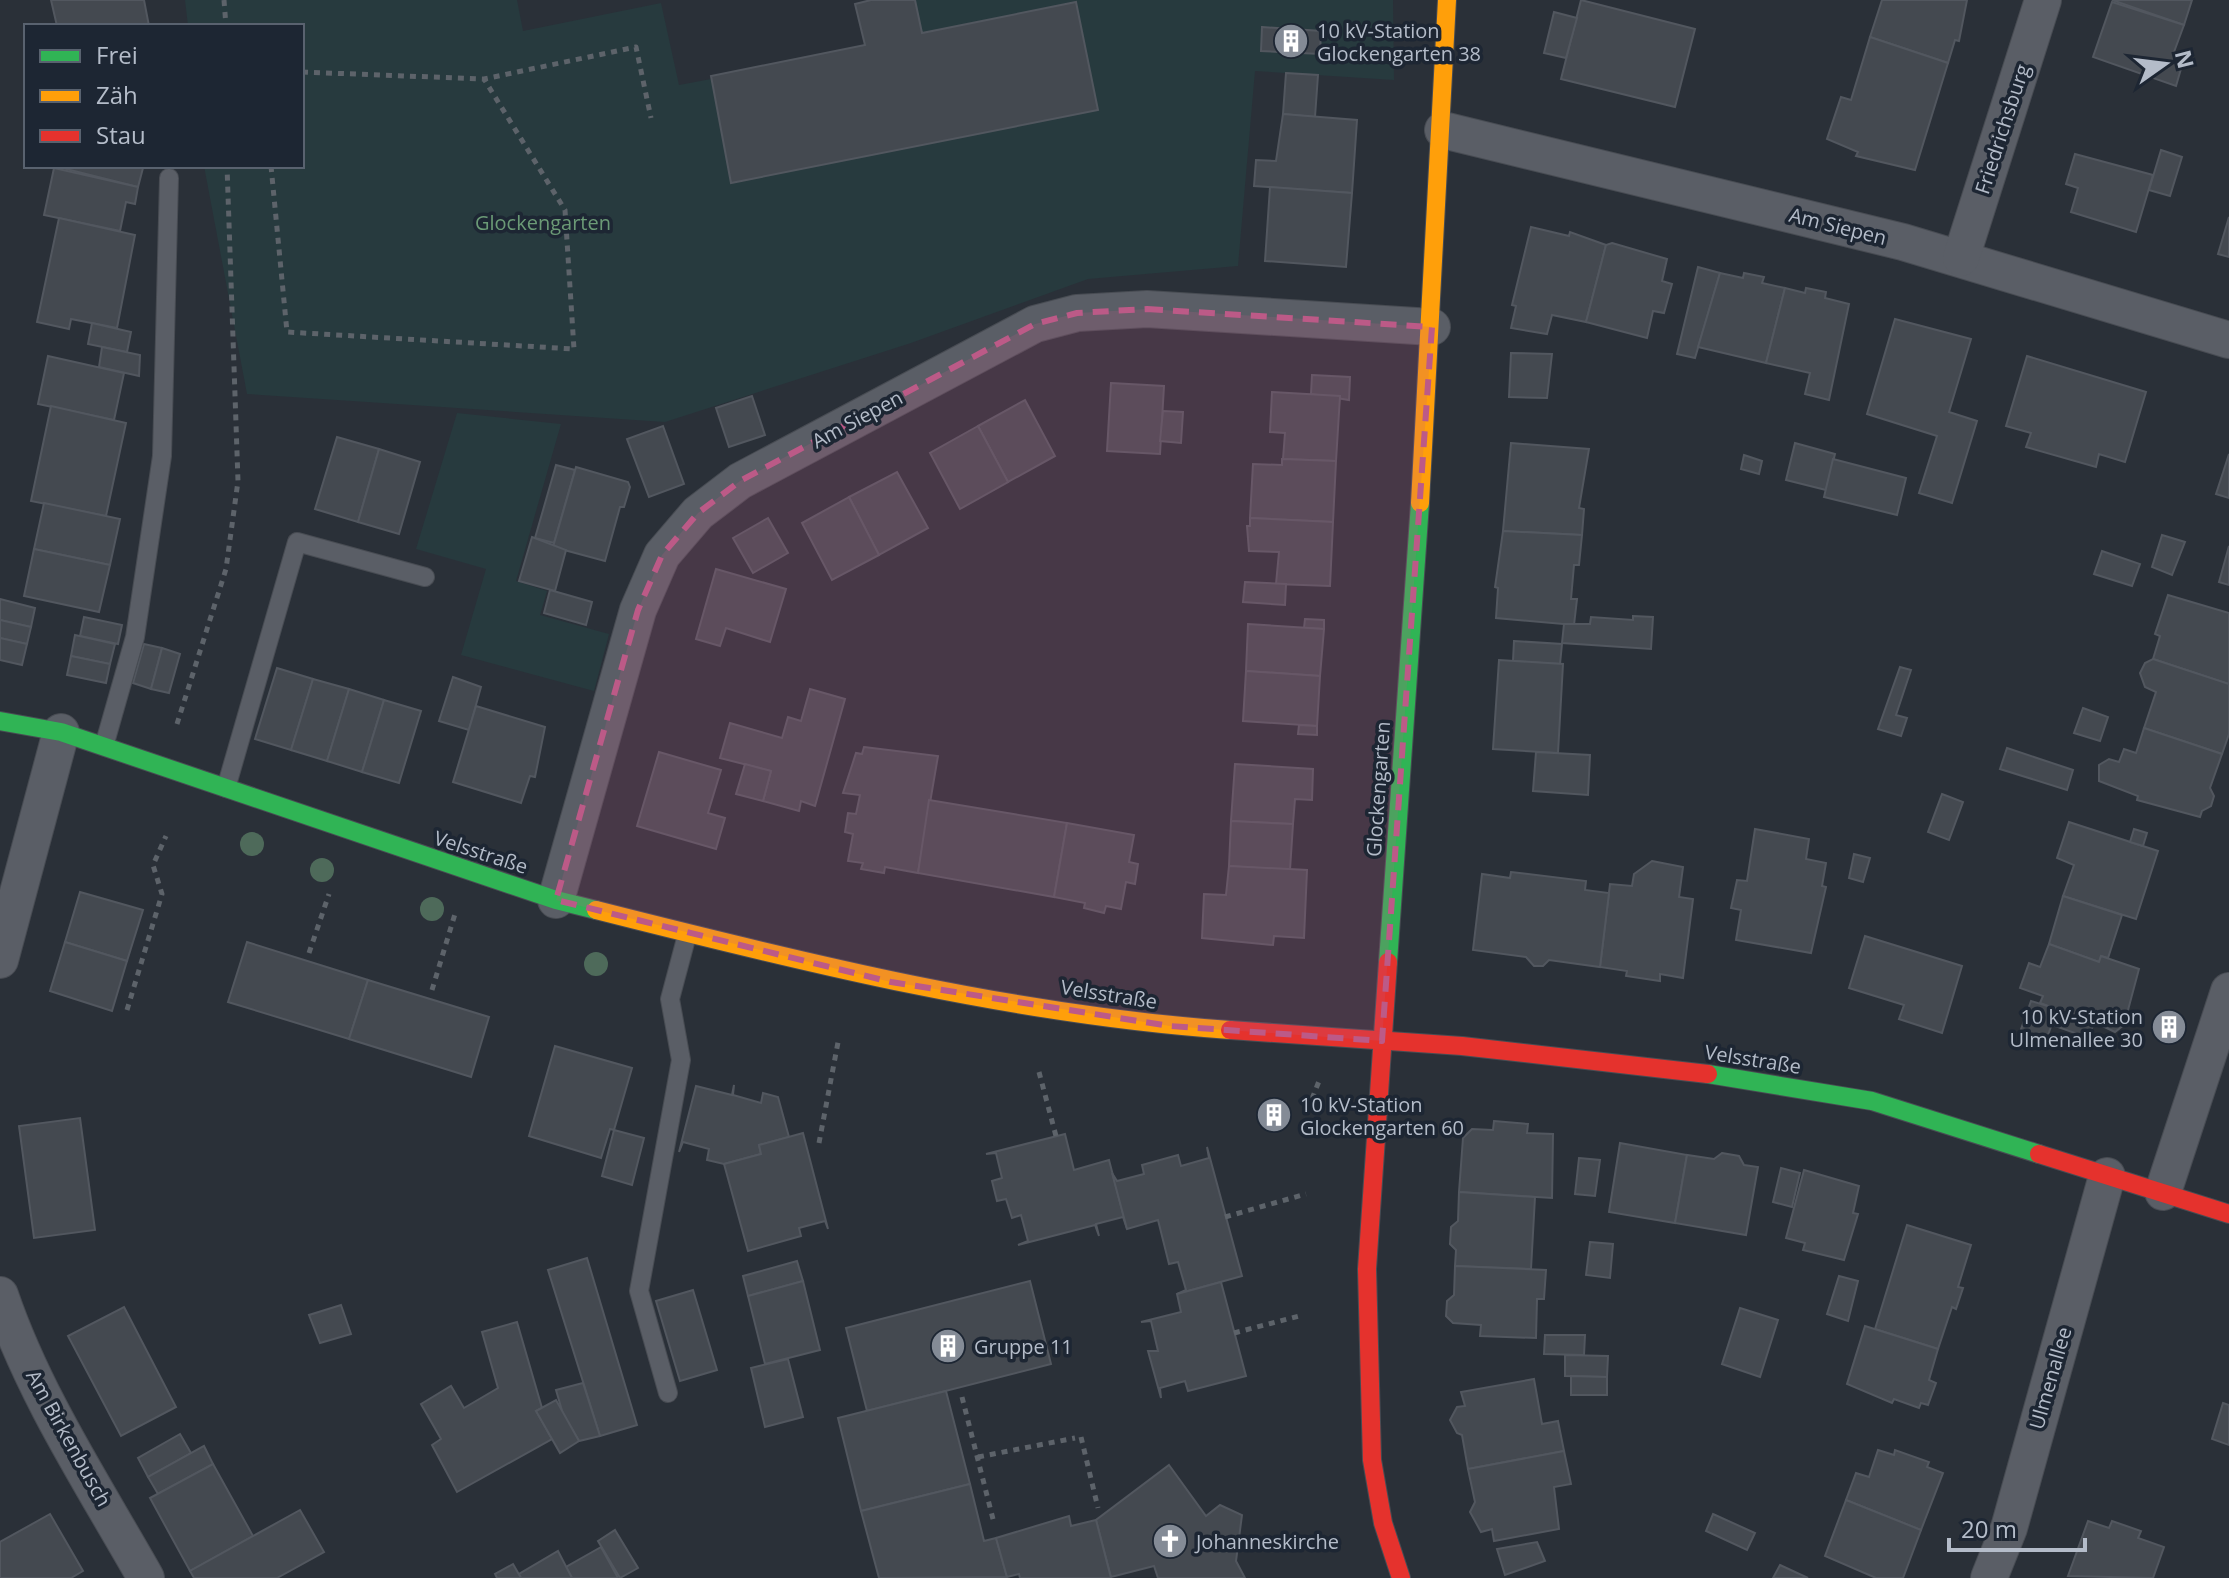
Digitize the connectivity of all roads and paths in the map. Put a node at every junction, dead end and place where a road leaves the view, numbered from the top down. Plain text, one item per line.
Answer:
1 (224, 0) edge
2 (1447, 0) edge
3 (2043, 0) edge
4 (226, 24) edge
5 (304, 72) edge
6 (484, 79) junction
7 (651, 118) dead end
8 (1443, 130) junction
9 (227, 168) edge
10 (271, 168) edge
11 (169, 178) dead end
12 (1961, 258) junction
13 (1432, 327) junction
14 (2229, 340) edge
15 (425, 577) dead end
16 (0, 721) edge
17 (61, 732) junction
18 (104, 746) junction
19 (151, 762) junction
20 (226, 788) junction
21 (166, 836) dead end
22 (329, 894) dead end
23 (556, 900) junction
24 (449, 934) dead end
25 (687, 935) junction
26 (309, 953) dead end
27 (0, 960) edge
28 (432, 990) dead end
29 (2229, 991) edge
30 (127, 1010) dead end
31 (839, 1037) dead end
32 (1382, 1041) junction
33 (1039, 1072) dead end
34 (1056, 1136) dead end
35 (819, 1143) dead end
36 (2107, 1176) junction
37 (2163, 1192) junction
38 (1306, 1194) dead end
39 (2229, 1214) edge
40 (1225, 1217) dead end
41 (0, 1295) edge
42 (1299, 1316) dead end
43 (1234, 1333) dead end
44 (668, 1393) dead end
45 (962, 1397) dead end
46 (978, 1457) junction
47 (1098, 1508) dead end
48 (994, 1523) dead end
49 (146, 1578) edge
50 (1401, 1578) edge
51 (1989, 1578) edge

1 - 4 path
2 - 8 street, Glockengarten
3 - 12 street, Friedrichsburg
5 - 6 path
6 - 7 path
6 - 10 path
8 - 12 street, Am Siepen
8 - 13 street, Glockengarten
9 - 19 path
11 - 18 lane
12 - 14 street, Am Siepen
13 - 23 street, Am Siepen
13 - 32 street, Glockengarten
15 - 20 lane
16 - 17 street, Velsstraße
17 - 18 street, Velsstraße
17 - 27 street
18 - 19 street, Velsstraße
19 - 20 street, Velsstraße
20 - 23 street, Velsstraße
21 - 30 path
22 - 26 path
23 - 25 street, Velsstraße
24 - 28 path
25 - 32 street, Velsstraße
25 - 44 lane
29 - 37 street
31 - 35 path
32 - 36 street, Velsstraße
32 - 50 street, Glockengarten
33 - 34 path
36 - 37 street, Velsstraße
36 - 51 street, Ulmenallee
37 - 39 street, Velsstraße
38 - 40 path
41 - 49 street, Am Birkenbusch
42 - 43 path
45 - 46 path
46 - 47 path
46 - 48 path

